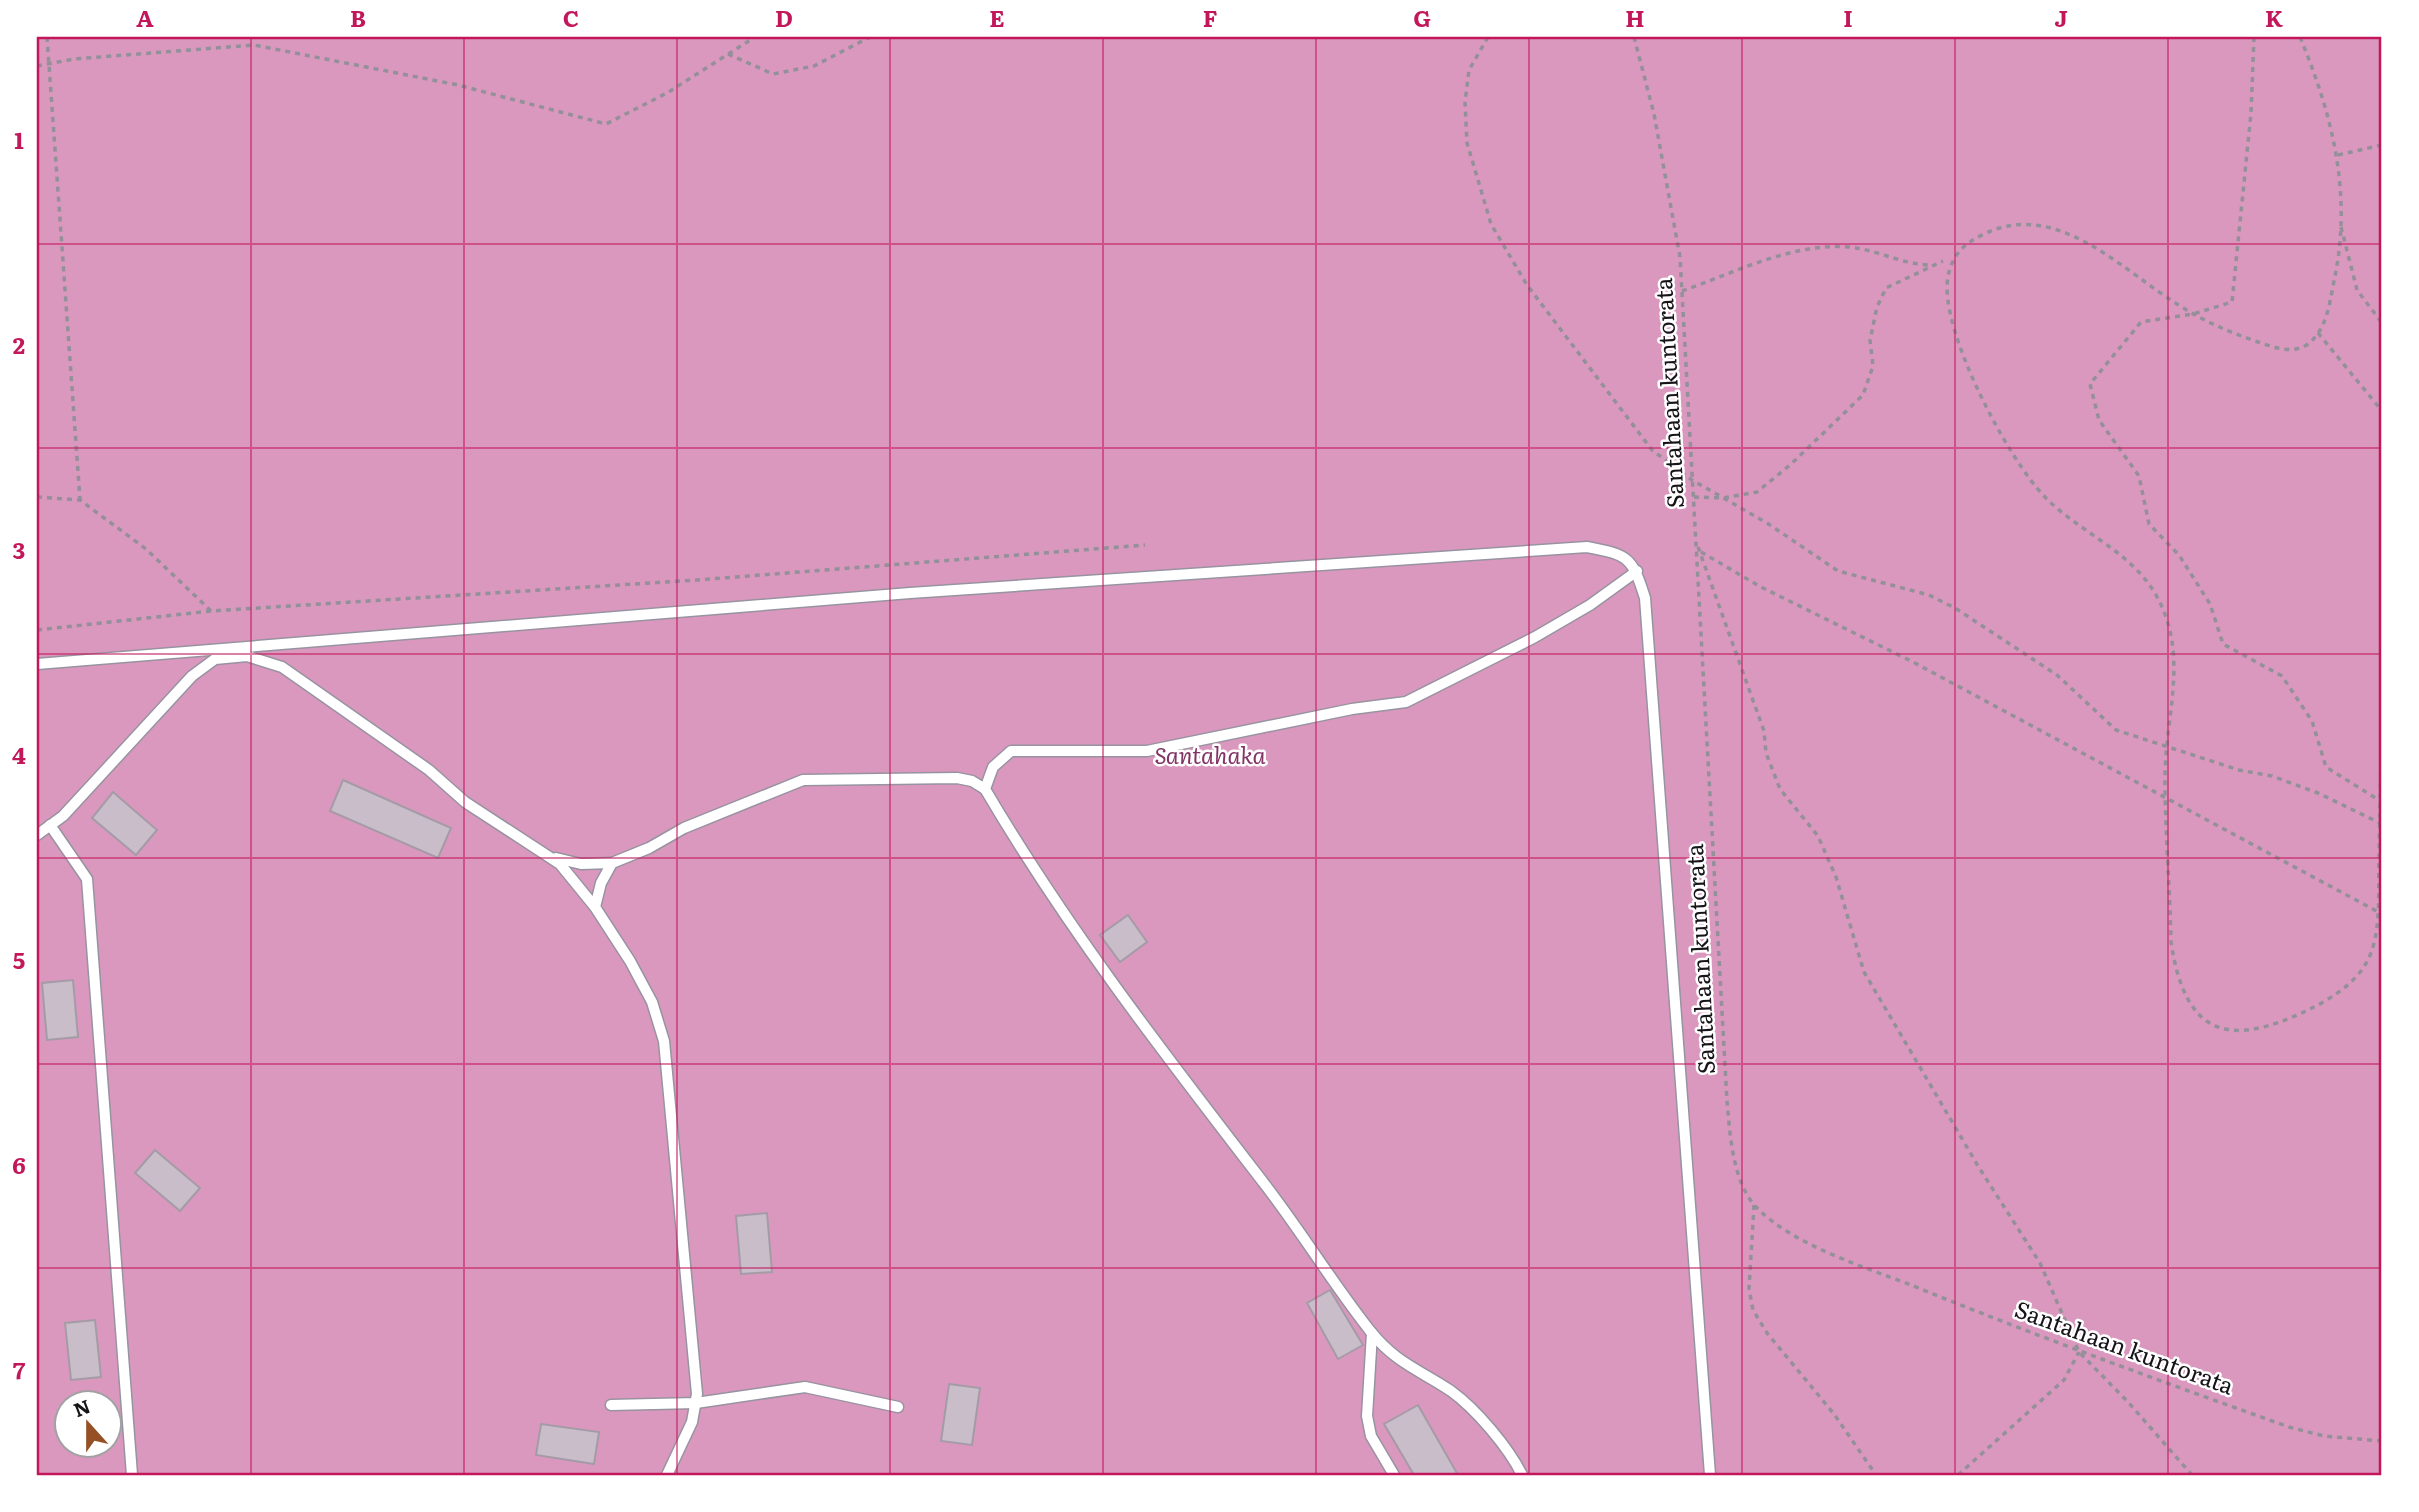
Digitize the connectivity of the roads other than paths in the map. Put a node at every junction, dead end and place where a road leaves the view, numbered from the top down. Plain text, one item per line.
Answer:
1 (1637, 571) junction
2 (37, 664) edge
3 (985, 789) junction
4 (50, 825) junction
5 (37, 835) edge
6 (549, 856) junction
7 (612, 863) junction
8 (595, 907) junction
9 (1372, 1333) junction
10 (695, 1403) junction
11 (611, 1405) dead end
12 (898, 1407) dead end
13 (132, 1475) edge
14 (667, 1475) edge
15 (1394, 1475) edge
16 (1522, 1475) edge
17 (1710, 1475) edge

1 - 2 lane
1 - 3 lane
1 - 17 lane
3 - 7 lane
3 - 9 lane
4 - 5 lane
4 - 6 lane
4 - 13 lane
6 - 7 lane
6 - 8 lane
7 - 8 lane
8 - 10 lane
9 - 15 lane
9 - 16 lane
10 - 11 lane
10 - 12 lane
10 - 14 lane

